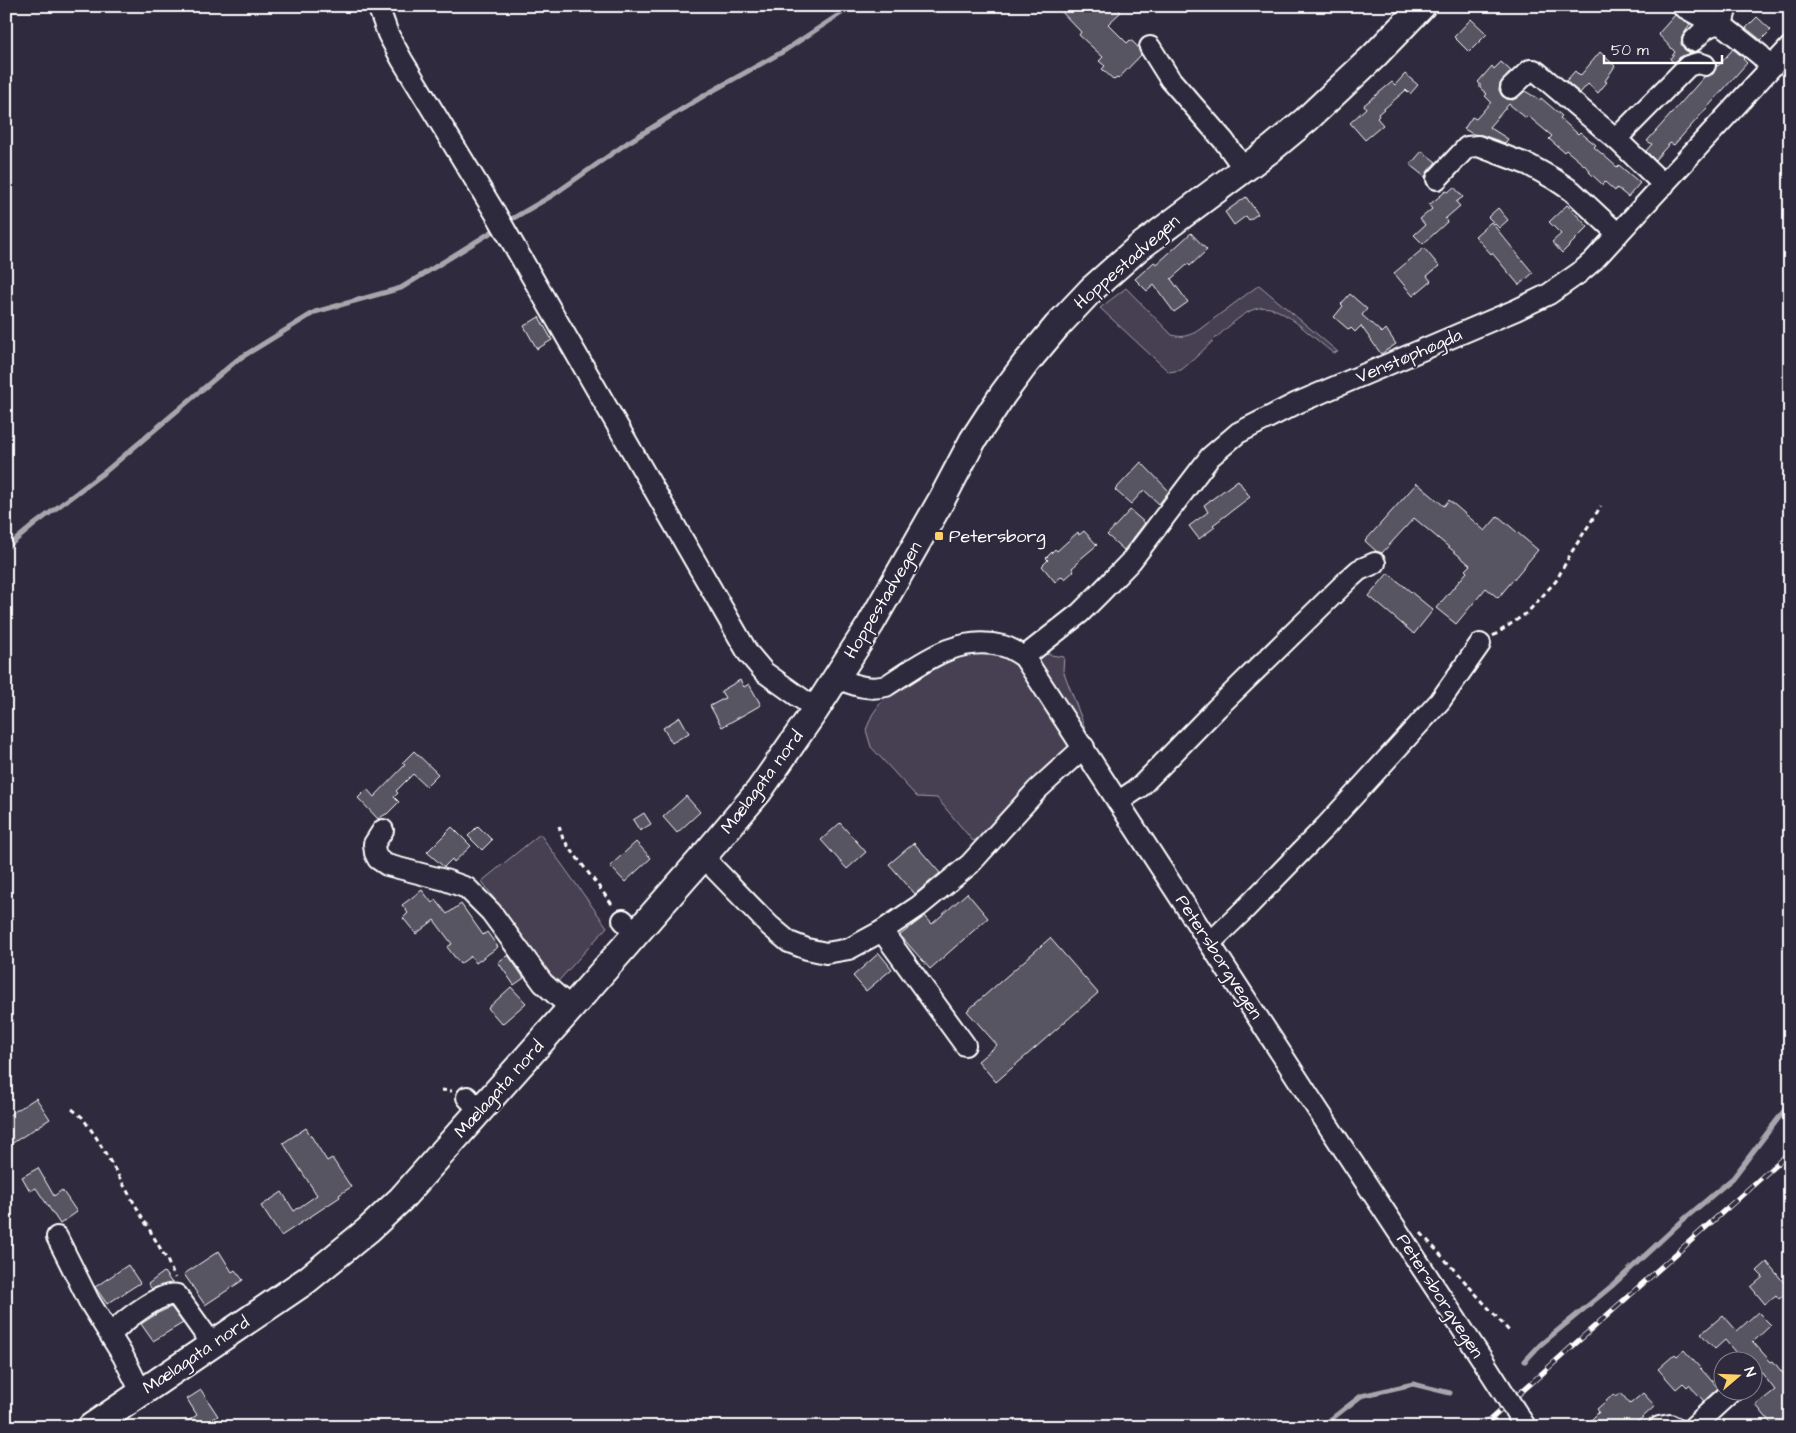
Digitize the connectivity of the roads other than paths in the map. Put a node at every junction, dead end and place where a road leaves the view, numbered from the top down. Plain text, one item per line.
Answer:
1 (378, 6) edge
2 (1422, 6) edge
3 (1682, 6) edge
4 (1721, 18) edge
5 (1693, 41) dead end
6 (1790, 47) edge
7 (1150, 48) dead end
8 (1704, 65) dead end
9 (1771, 68) junction
10 (1511, 88) dead end
11 (1616, 139) junction
12 (1244, 169) junction
13 (1437, 179) dead end
14 (1664, 185) junction
15 (1618, 234) junction
16 (1375, 563) dead end
17 (1480, 644) road end
18 (1024, 656) junction
19 (836, 678) junction
20 (816, 709) junction
21 (1084, 747) junction
22 (1118, 802) junction
23 (383, 830) dead end
24 (703, 857) junction
25 (882, 931) junction
26 (1210, 943) junction
27 (571, 1008) junction
28 (965, 1045) dead end
29 (57, 1237) dead end
30 (111, 1335) junction
31 (212, 1344) junction
32 (141, 1392) junction
33 (1722, 1400) edge
34 (82, 1424) edge
35 (1526, 1426) edge
36 (1660, 1427) edge
37 (1674, 1427) edge
38 (1693, 1427) edge

1 - 20 street
2 - 12 main road, Hoppestadvegen
3 - 4 street
4 - 5 street
4 - 9 street
6 - 9 street, Venstøphøgda
7 - 12 street
8 - 11 street
9 - 14 street, Venstøphøgda
10 - 11 street
11 - 14 street
12 - 19 main road, Hoppestadvegen
13 - 15 street
14 - 15 street, Venstøphøgda
15 - 18 street, Venstøphøgda
16 - 22 street
17 - 26 street
18 - 19 street
18 - 21 street, Petersborgvegen
19 - 20 main road, Mælagata nord
20 - 24 main road, Mælagata nord
21 - 22 street, Petersborgvegen
21 - 25 street
22 - 26 street, Petersborgvegen
23 - 27 street
24 - 25 street
24 - 27 main road, Mælagata nord
25 - 28 street
26 - 35 street, Petersborgvegen, bridge
27 - 31 main road, Mælagata nord
29 - 30 street
30 - 31 street
30 - 32 street
31 - 32 main road, Mælagata nord
32 - 34 main road, Mælagata nord
33 - 38 street
36 - 37 street

